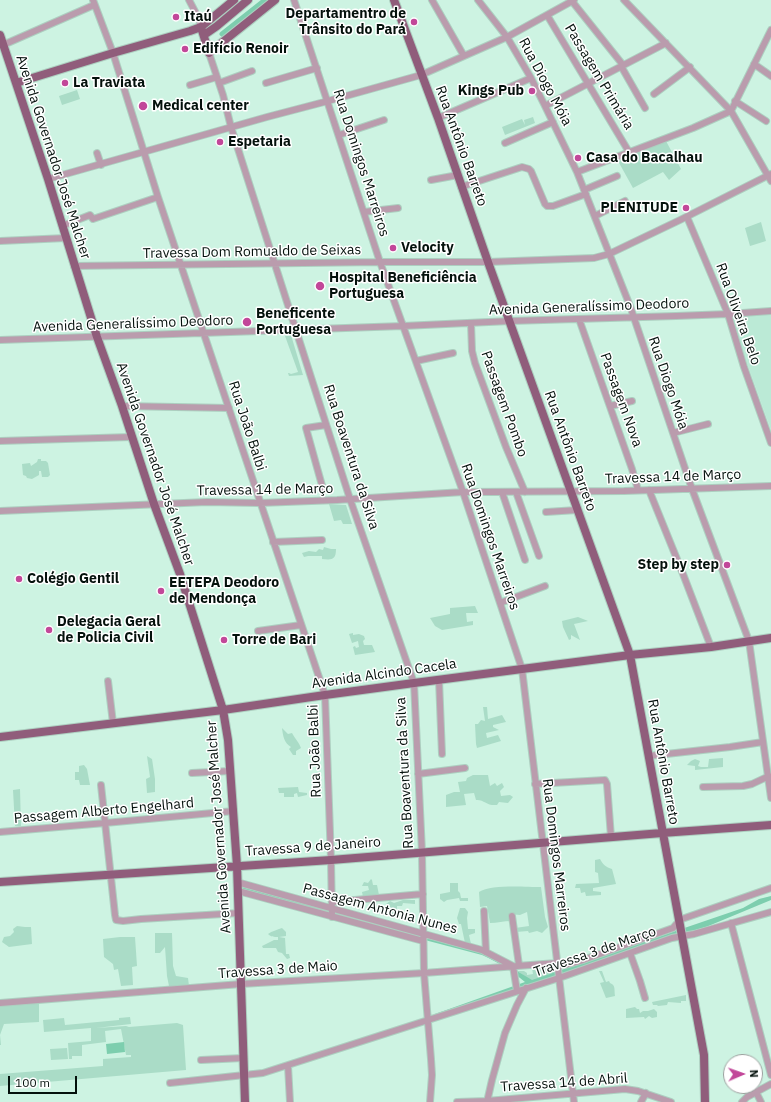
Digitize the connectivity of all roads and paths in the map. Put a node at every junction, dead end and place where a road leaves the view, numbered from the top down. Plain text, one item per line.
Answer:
1 (189, 0) edge
2 (234, 0) edge
3 (248, 0) edge
4 (275, 0) edge
5 (294, 0) edge
6 (394, 0) edge
7 (432, 0) edge
8 (478, 0) edge
9 (572, 0) edge
10 (624, 0) edge
11 (94, 2) edge
12 (229, 15) junction
13 (547, 15) junction
14 (771, 30) edge
15 (202, 31) junction
16 (0, 35) edge
17 (507, 37) junction
18 (666, 43) junction
19 (3, 45) junction
20 (209, 52) junction
21 (113, 53) junction
22 (464, 56) junction
23 (754, 64) junction
24 (622, 66) junction
25 (317, 68) junction
26 (690, 68) junction
27 (252, 71) dead end
28 (421, 75) junction
29 (771, 76) edge
30 (531, 78) junction
31 (218, 80) junction
32 (16, 83) junction
33 (266, 83) dead end
34 (587, 83) junction
35 (190, 85) dead end
36 (654, 94) dead end
37 (328, 101) junction
38 (735, 101) junction
39 (545, 106) junction
40 (645, 108) dead end
41 (730, 110) junction
42 (438, 118) junction
43 (384, 120) dead end
44 (766, 121) dead end
45 (553, 122) junction
46 (231, 127) junction
47 (339, 135) junction
48 (505, 143) dead end
49 (629, 152) junction
50 (97, 153) dead end
51 (144, 153) junction
52 (101, 165) junction
53 (577, 172) junction
54 (458, 175) junction
55 (617, 176) dead end
56 (770, 177) edge
57 (48, 180) junction
58 (431, 180) dead end
59 (462, 186) junction
60 (585, 192) junction
61 (158, 197) junction
62 (625, 201) dead end
63 (398, 208) dead end
64 (364, 212) junction
65 (595, 216) junction
66 (687, 217) junction
67 (62, 226) junction
68 (66, 238) junction
69 (0, 241) edge
70 (609, 254) junction
71 (380, 262) junction
72 (488, 262) junction
73 (274, 263) junction
74 (181, 265) junction
75 (74, 266) junction
76 (771, 311) edge
77 (728, 314) junction
78 (633, 317) junction
79 (579, 319) junction
80 (510, 321) junction
81 (471, 323) junction
82 (403, 326) junction
83 (296, 329) junction
84 (204, 333) junction
85 (97, 338) junction
86 (0, 340) edge
87 (453, 354) dead end
88 (416, 361) junction
89 (632, 402) dead end
90 (122, 406) junction
91 (610, 406) junction
92 (229, 408) junction
93 (708, 424) dead end
94 (326, 425) junction
95 (673, 433) junction
96 (131, 437) junction
97 (0, 441) edge
98 (771, 443) edge
99 (771, 486) edge
100 (323, 489) dead end
101 (692, 489) junction
102 (638, 490) junction
103 (649, 490) junction
104 (570, 491) junction
105 (463, 492) junction
106 (502, 492) junction
107 (516, 492) junction
108 (524, 492) junction
109 (350, 499) junction
110 (260, 502) junction
111 (154, 504) junction
112 (577, 510) junction
113 (0, 511) edge
114 (546, 512) dead end
115 (322, 540) dead end
116 (273, 542) junction
117 (539, 556) dead end
118 (526, 560) dead end
119 (545, 586) dead end
120 (500, 603) junction
121 (301, 625) junction
122 (258, 631) dead end
123 (771, 638) edge
124 (749, 641) junction
125 (711, 647) junction
126 (630, 655) junction
127 (522, 669) junction
128 (439, 680) junction
129 (108, 681) dead end
130 (414, 683) junction
131 (325, 695) junction
132 (223, 710) junction
133 (113, 723) junction
134 (0, 737) edge
135 (763, 742) junction
136 (442, 754) dead end
137 (648, 756) junction
138 (465, 768) dead end
139 (230, 771) junction
140 (769, 772) edge
141 (192, 773) dead end
142 (418, 774) junction
143 (535, 784) junction
144 (101, 785) dead end
145 (703, 786) dead end
146 (771, 798) edge
147 (234, 811) junction
148 (105, 823) junction
149 (771, 825) edge
150 (0, 832) edge
151 (662, 833) junction
152 (611, 837) junction
153 (543, 842) junction
154 (422, 852) junction
155 (331, 860) junction
156 (237, 866) junction
157 (110, 874) junction
158 (0, 882) edge
159 (238, 887) junction
160 (771, 888) edge
161 (423, 894) junction
162 (332, 911) junction
163 (484, 911) dead end
164 (771, 912) edge
165 (239, 913) junction
166 (512, 916) dead end
167 (679, 921) junction
168 (731, 923) junction
169 (423, 933) junction
170 (682, 936) junction
171 (423, 941) junction
172 (486, 952) junction
173 (630, 953) junction
174 (558, 964) junction
175 (514, 968) junction
176 (424, 973) junction
177 (559, 977) junction
178 (241, 984) junction
179 (526, 988) junction
180 (517, 989) junction
181 (645, 998) dead end
182 (0, 1003) edge
183 (428, 1019) junction
184 (243, 1058) junction
185 (201, 1060) dead end
186 (288, 1066) junction
187 (771, 1075) edge
188 (244, 1076) junction
189 (170, 1083) dead end
190 (646, 1093) junction
191 (572, 1094) junction
192 (752, 1094) edge
193 (487, 1101) edge
194 (245, 1102) edge
195 (290, 1102) edge
196 (430, 1102) edge
197 (457, 1102) edge
198 (574, 1102) edge
199 (642, 1102) edge
200 (671, 1102) edge
201 (705, 1102) edge
202 (742, 1102) edge

1 - 15 street, Rua Boaventura da Silva
2 - 12 main road
2 - 15 main road
3 - 12 main road
4 - 20 main road
5 - 25 street, Rua Domingos Marreiros
6 - 28 main road, Rua Antônio Barreto
7 - 22 street
8 - 17 street, Rua Diogo Móia
9 - 13 street
9 - 24 street
10 - 18 street
11 - 19 street
11 - 21 street, Rua João Balbi
12 - 15 main road
13 - 17 street
13 - 34 street, Passagem Primária
14 - 23 street
15 - 20 main road, Rua Boaventura da Silva
15 - 21 main road
16 - 19 main road, Avenida Governador José Malcher
17 - 22 street
17 - 30 street, Rua Diogo Móia
18 - 24 street
18 - 26 street
19 - 32 main road, Avenida Governador José Malcher
20 - 31 street, Rua Boaventura da Silva
21 - 32 main road
21 - 51 street, Rua João Balbi
22 - 28 street
23 - 29 street
23 - 38 street
24 - 34 street
24 - 40 street
25 - 33 street
25 - 37 street, Rua Domingos Marreiros
26 - 36 street
26 - 41 street
27 - 31 street
28 - 37 street
28 - 42 main road, Rua Antônio Barreto
30 - 39 street, Rua Diogo Móia
30 - 42 street
31 - 35 street
31 - 46 street, Rua Boaventura da Silva
32 - 57 main road, Avenida Governador José Malcher
34 - 39 street
34 - 49 street, Passagem Primária
37 - 46 street
37 - 47 street, Rua Domingos Marreiros
38 - 41 street
38 - 44 street
39 - 45 street, Rua Diogo Móia
41 - 49 street
41 - 56 street
42 - 54 main road, Rua Antônio Barreto
43 - 47 street
45 - 48 street
45 - 53 street, Rua Diogo Móia
46 - 51 street
46 - 73 street, Rua Boaventura da Silva
47 - 64 street, Rua Domingos Marreiros
49 - 53 street
50 - 52 street
51 - 52 street
51 - 61 street, Rua João Balbi
52 - 57 street
53 - 60 street, Rua Diogo Móia
54 - 58 street
54 - 59 main road, Rua Antônio Barreto
55 - 60 street
56 - 66 street, Travessa Dom Romualdo de Seixas
57 - 67 main road, Avenida Governador José Malcher
59 - 60 street
59 - 72 main road, Rua Antônio Barreto
60 - 65 street, Rua Diogo Móia
61 - 67 street
61 - 74 street, Rua João Balbi
62 - 65 street
63 - 64 street
64 - 71 street, Rua Domingos Marreiros
65 - 70 street, Rua Diogo Móia
66 - 70 street, Travessa Dom Romualdo de Seixas
66 - 77 street, Rua Oliveira Belo
67 - 68 main road, Avenida Governador José Malcher
68 - 69 street
68 - 75 main road, Avenida Governador José Malcher
70 - 72 street, Travessa Dom Romualdo de Seixas
70 - 78 street, Rua Diogo Móia
71 - 72 street, Travessa Dom Romualdo de Seixas
71 - 73 street, Travessa Dom Romualdo de Seixas
71 - 82 street, Rua Domingos Marreiros
72 - 80 main road, Rua Antônio Barreto
73 - 74 street, Travessa Dom Romualdo de Seixas
73 - 83 street, Rua Boaventura da Silva
74 - 75 street, Travessa Dom Romualdo de Seixas
74 - 84 street, Rua João Balbi
75 - 85 main road, Avenida Governador José Malcher
76 - 77 street, Avenida Generalíssimo Deodoro
77 - 78 street, Avenida Generalíssimo Deodoro
77 - 98 street, Rua Oliveira Belo
78 - 79 street, Avenida Generalíssimo Deodoro
78 - 95 street, Rua Diogo Móia
79 - 80 street, Avenida Generalíssimo Deodoro
79 - 91 street, Passagem Nova
80 - 81 street, Avenida Generalíssimo Deodoro
80 - 104 main road, Rua Antônio Barreto
81 - 82 street, Avenida Generalíssimo Deodoro
81 - 108 street, Passagem Pombo
82 - 83 street, Avenida Generalíssimo Deodoro
82 - 88 street, Rua Domingos Marreiros
83 - 84 street, Avenida Generalíssimo Deodoro
83 - 94 street, Rua Boaventura da Silva
84 - 85 street, Avenida Generalíssimo Deodoro
84 - 92 street, Rua João Balbi
85 - 86 street, Avenida Generalíssimo Deodoro
85 - 90 main road, Avenida Governador José Malcher
87 - 88 street
88 - 105 street, Rua Domingos Marreiros
89 - 91 street
90 - 92 street
90 - 96 main road, Avenida Governador José Malcher
91 - 102 street, Passagem Nova
92 - 110 street, Rua João Balbi
93 - 95 street
94 - 100 street
94 - 109 street, Rua Boaventura da Silva
95 - 101 street, Rua Diogo Móia
96 - 97 street
96 - 111 main road, Avenida Governador José Malcher
99 - 101 street, Travessa 14 de Março
101 - 103 street, Travessa 14 de Março
101 - 124 street, Rua Diogo Móia
102 - 103 street, Travessa 14 de Março
102 - 104 street, Travessa 14 de Março
103 - 125 street
104 - 108 street, Travessa 14 de Março
104 - 112 main road, Rua Antônio Barreto
105 - 106 street, Travessa 14 de Março
105 - 109 street, Travessa 14 de Março
105 - 120 street, Rua Domingos Marreiros
106 - 107 street, Travessa 14 de Março
106 - 118 street
107 - 108 street, Travessa 14 de Março
107 - 117 street
109 - 110 street, Travessa 14 de Março
109 - 130 street, Rua Boaventura da Silva
110 - 111 street, Travessa 14 de Março
110 - 116 street, Rua João Balbi
111 - 113 street, Travessa 14 de Março
111 - 132 main road, Avenida Governador José Malcher
112 - 114 street
112 - 126 main road, Rua Antônio Barreto
115 - 116 street
116 - 121 street, Rua João Balbi
119 - 120 street
120 - 127 street, Rua Domingos Marreiros
121 - 122 street
121 - 131 street, Rua João Balbi
123 - 124 main road, Avenida Alcindo Cacela
124 - 125 main road, Avenida Alcindo Cacela
124 - 135 street, Rua Diogo Móia
125 - 126 main road, Avenida Alcindo Cacela
126 - 127 main road, Avenida Alcindo Cacela
126 - 137 main road, Rua Antônio Barreto
127 - 128 main road, Avenida Alcindo Cacela
127 - 143 street, Rua Domingos Marreiros
128 - 130 main road, Avenida Alcindo Cacela
128 - 136 street
129 - 133 street
130 - 131 main road, Avenida Alcindo Cacela
130 - 142 street, Rua Boaventura da Silva
131 - 132 main road, Avenida Alcindo Cacela
131 - 155 street, Rua João Balbi
132 - 133 main road, Avenida Alcindo Cacela
132 - 139 main road, Avenida Governador José Malcher
133 - 134 main road, Avenida Alcindo Cacela
135 - 137 street
135 - 140 street, Rua Diogo Móia
137 - 151 main road, Rua Antônio Barreto
138 - 142 street
139 - 141 street
139 - 147 main road, Avenida Governador José Malcher
140 - 145 street
140 - 146 street, Rua Diogo Móia
142 - 154 street, Rua Boaventura da Silva
143 - 152 street
143 - 153 street, Rua Domingos Marreiros
144 - 148 street
147 - 148 street, Passagem Alberto Engelhard
147 - 156 main road, Avenida Governador José Malcher
148 - 150 street, Passagem Alberto Engelhard
148 - 157 street
149 - 151 main road, Travessa 9 de Janeiro
151 - 152 main road, Travessa 9 de Janeiro
151 - 167 main road, Rua Antônio Barreto
152 - 153 main road, Travessa 9 de Janeiro
153 - 154 main road, Travessa 9 de Janeiro
153 - 174 street, Rua Domingos Marreiros
154 - 155 main road, Travessa 9 de Janeiro
154 - 161 street, Rua Boaventura da Silva
155 - 156 main road, Travessa 9 de Janeiro
155 - 162 street, Rua João Balbi
156 - 157 main road, Travessa 9 de Janeiro
156 - 159 main road, Avenida Governador José Malcher
157 - 158 main road, Travessa 9 de Janeiro
157 - 165 street
159 - 162 street
159 - 165 main road, Avenida Governador José Malcher
160 - 167 street, Travessa 3 de Março
161 - 162 street
161 - 169 street, Rua Boaventura da Silva
162 - 169 street, Passagem Antonia Nunes
162 - 171 street
163 - 172 street
164 - 168 street, Travessa 3 de Março
165 - 178 main road, Avenida Governador José Malcher
166 - 175 street
167 - 170 main road, Rua Antônio Barreto
167 - 174 street, Travessa 3 de Março
168 - 170 street, Travessa 3 de Março
168 - 187 street
169 - 171 street, Rua Boaventura da Silva
169 - 172 street, Passagem Antonia Nunes
170 - 173 street, Travessa 3 de Março
170 - 201 main road, Rua Antônio Barreto
171 - 176 street
172 - 175 street, Passagem Antonia Nunes
173 - 177 street, Travessa 3 de Março
173 - 181 street
174 - 175 street, Travessa 3 de Maio
174 - 177 street, Rua Domingos Marreiros
175 - 176 street, Travessa 3 de Maio
175 - 180 street
176 - 178 street, Travessa 3 de Maio
176 - 183 street
177 - 179 street, Travessa 3 de Março
177 - 191 street, Rua Domingos Marreiros
178 - 182 street, Travessa 3 de Maio
178 - 184 main road, Avenida Governador José Malcher
179 - 180 street, Travessa 3 de Março
179 - 193 street
180 - 183 street, Travessa 3 de Março
183 - 186 street, Travessa 3 de Março
183 - 196 street
184 - 185 street
184 - 188 main road, Avenida Governador José Malcher
186 - 188 street, Travessa 3 de Março
186 - 195 street
188 - 189 street, Travessa 3 de Março
188 - 194 main road, Avenida Governador José Malcher
190 - 191 street, Travessa 14 de Abril
190 - 199 street
190 - 200 street, Travessa 14 de Abril
191 - 193 street, Travessa 14 de Abril
191 - 198 street, Rua Domingos Marreiros
192 - 202 street
193 - 197 street, Travessa 14 de Abril

